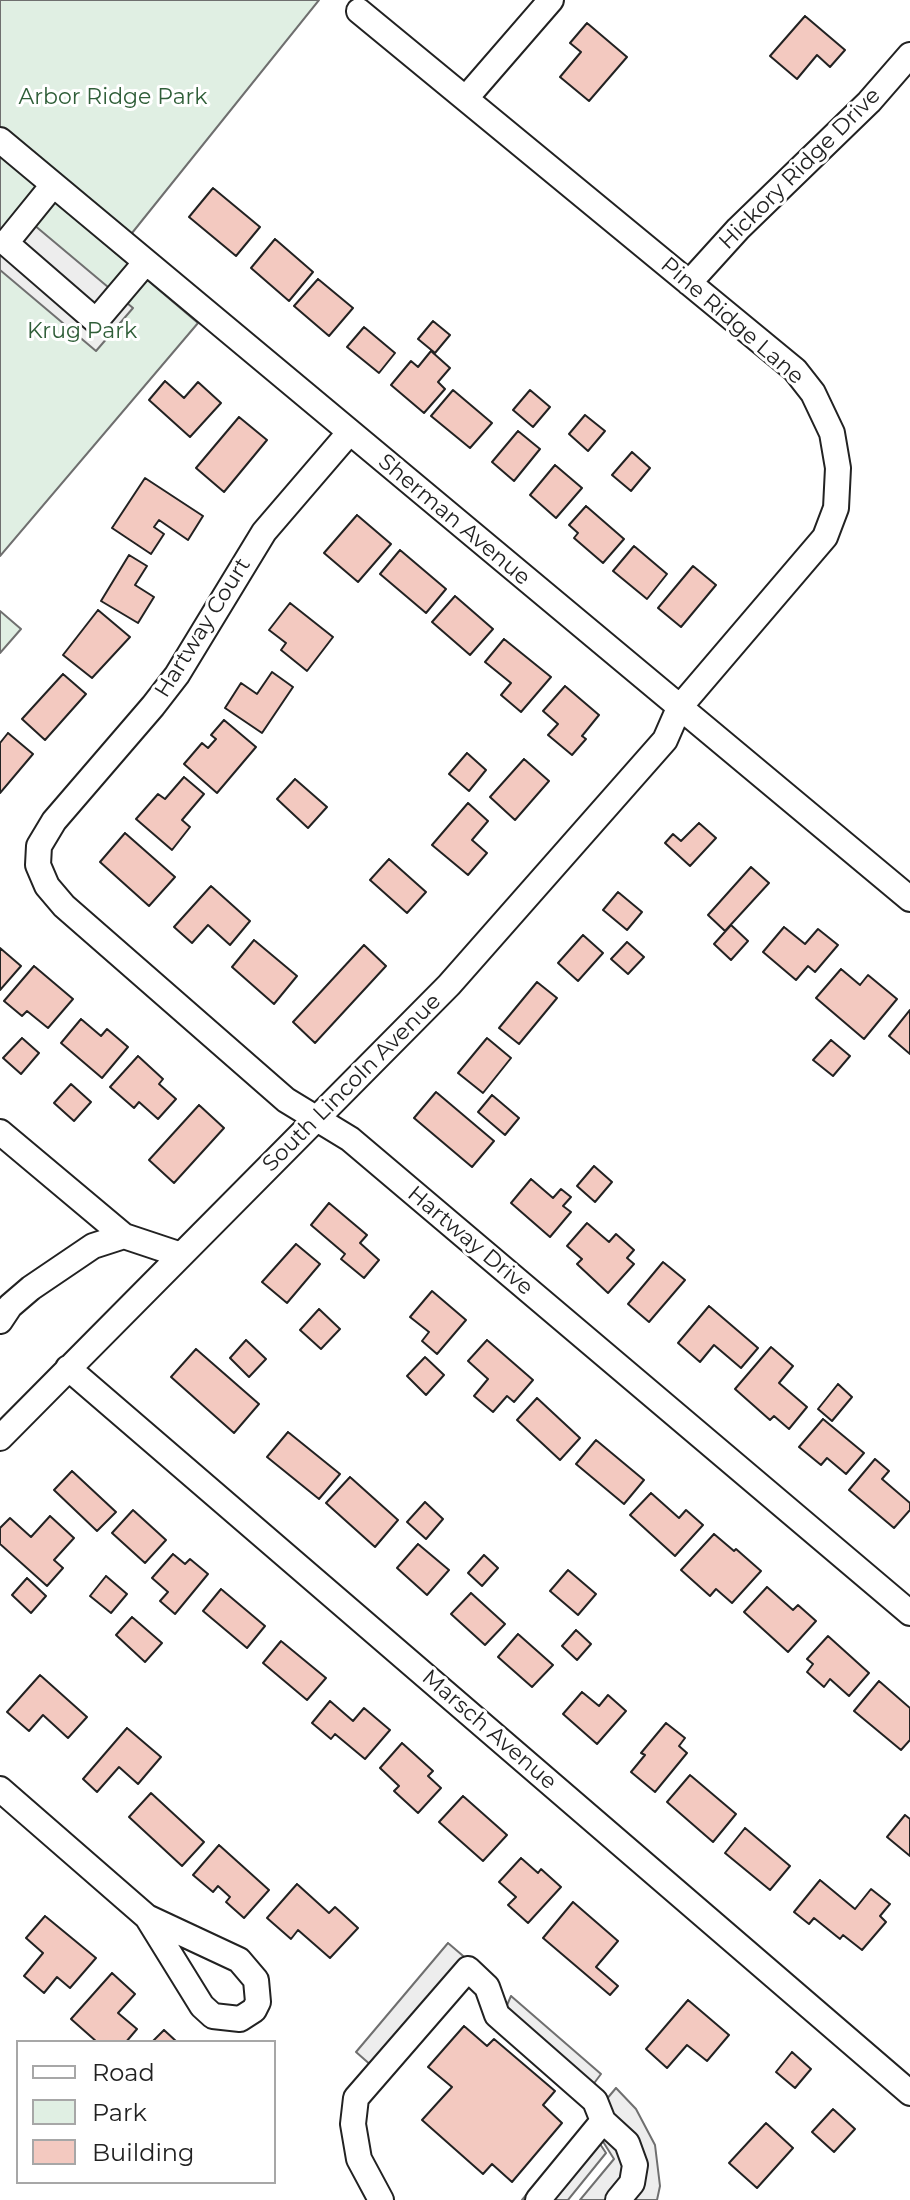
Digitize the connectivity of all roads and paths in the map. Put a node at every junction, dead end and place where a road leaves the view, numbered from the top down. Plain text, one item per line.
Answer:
1 (551, 0) edge
2 (359, 11) dead end
3 (910, 55) edge
4 (466, 98) junction
5 (0, 140) edge
6 (53, 185) junction
7 (146, 262) junction
8 (689, 283) junction
9 (349, 433) junction
10 (679, 708) junction
11 (38, 865) joint
12 (910, 899) edge
13 (318, 1119) junction
14 (0, 1132) edge
15 (124, 1236) junction
16 (181, 1255) junction
17 (0, 1321) edge
18 (68, 1368) junction
19 (0, 1438) edge
20 (910, 1613) edge
21 (0, 1789) edge
22 (147, 1917) junction
23 (910, 2093) edge
24 (603, 2121) junction
25 (381, 2200) edge
26 (538, 2200) edge
27 (618, 2200) edge

1 - 4 street
2 - 4 street, Pine Ridge Lane
3 - 8 street, Hickory Ridge Drive
4 - 8 street, Pine Ridge Lane
5 - 6 street, Sherman Avenue
6 - 7 street, Sherman Avenue
6 - 7 street
7 - 9 street, Sherman Avenue
8 - 10 street, Pine Ridge Lane
9 - 10 street, Sherman Avenue
9 - 11 street, Hartway Court
10 - 12 street, Sherman Avenue
10 - 13 street, South Lincoln Avenue
11 - 13 street, Hartway Drive
13 - 16 street, South Lincoln Avenue
13 - 20 street, Hartway Drive
14 - 15 street
15 - 16 street
15 - 17 street
16 - 18 street, South Lincoln Avenue
18 - 19 street, South Lincoln Avenue
18 - 23 street, Marsch Avenue
21 - 22 street
22 - 22 street
24 - 25 street
24 - 26 street
24 - 27 street

